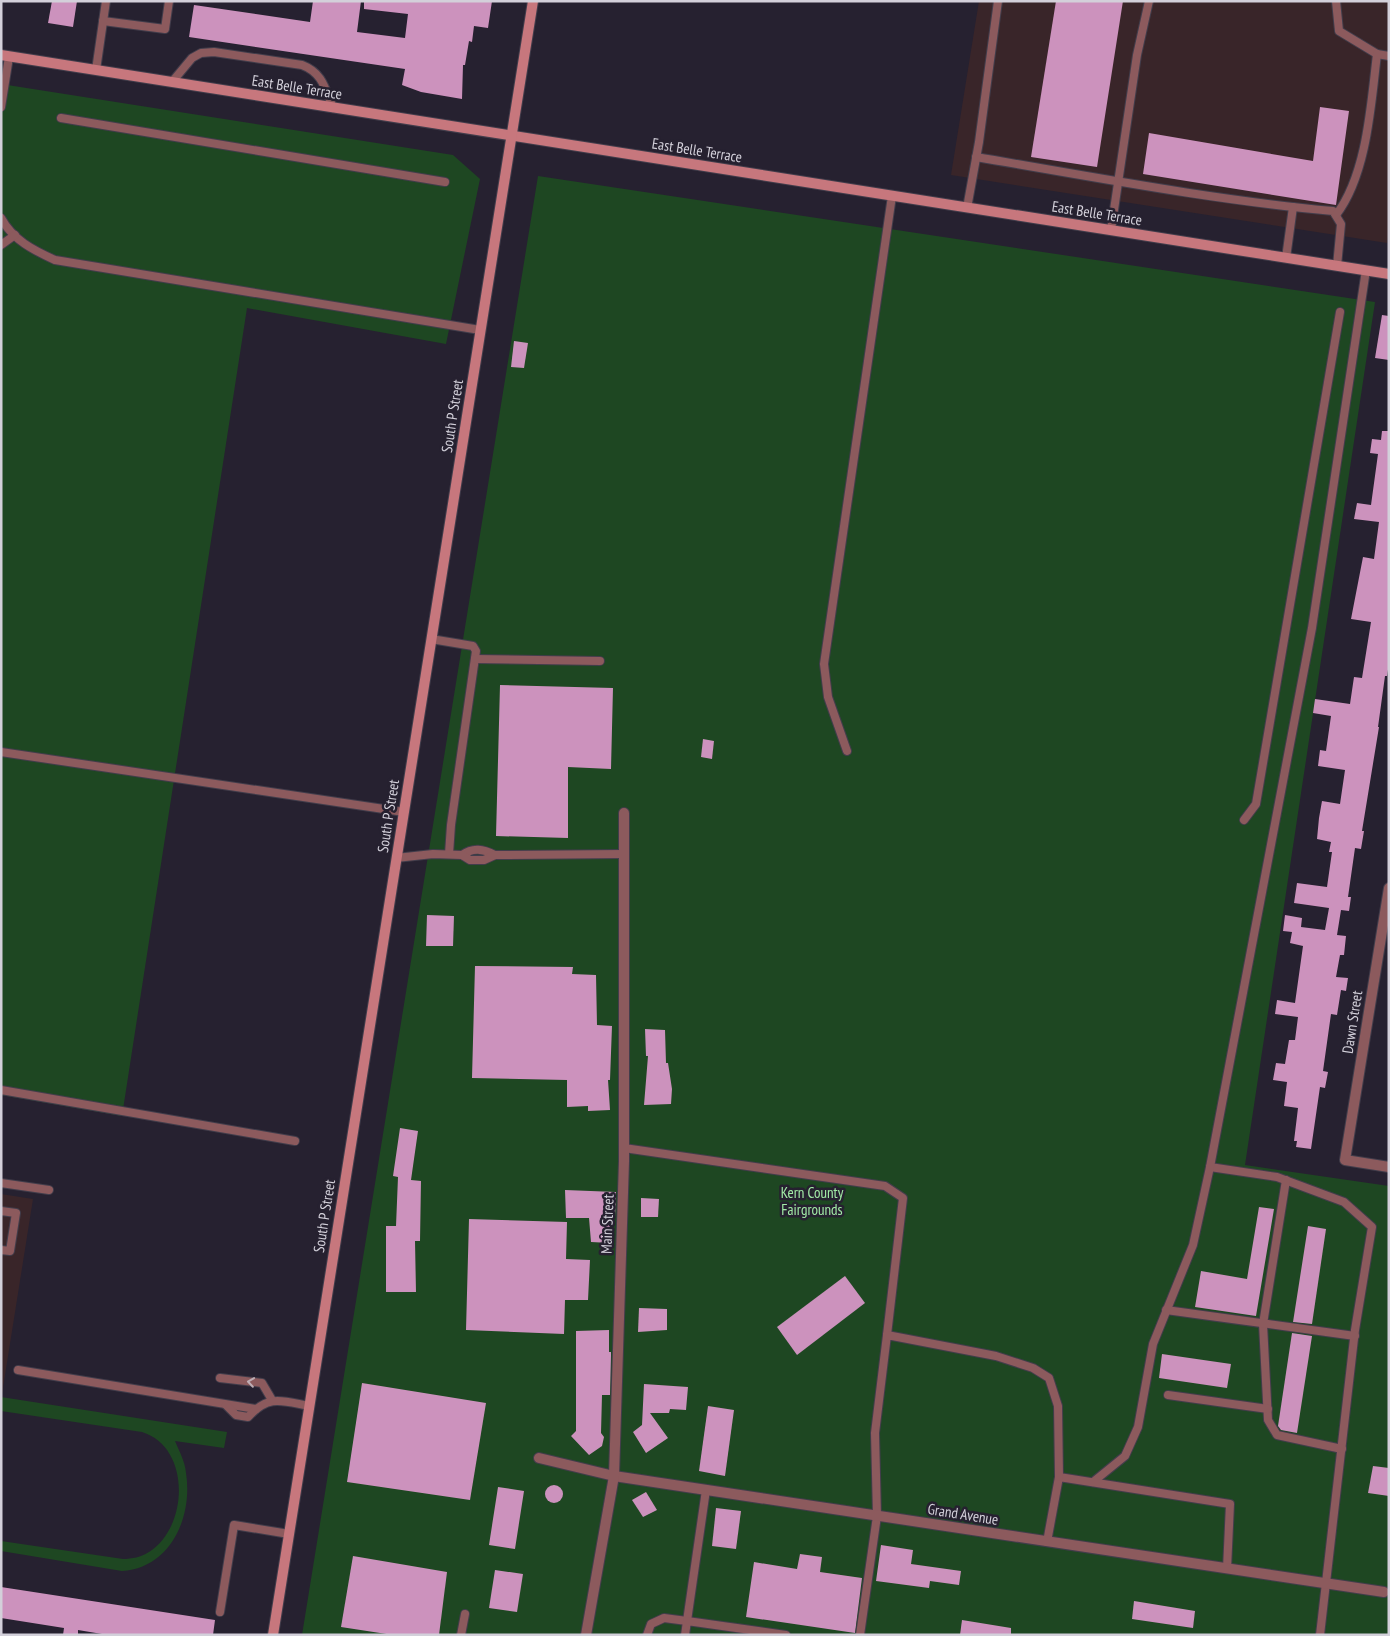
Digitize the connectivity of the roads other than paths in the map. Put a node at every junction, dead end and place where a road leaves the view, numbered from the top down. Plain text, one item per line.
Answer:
1 (106, 1) edge
2 (169, 1) edge
3 (533, 1) edge
4 (998, 1) edge
5 (1149, 1) edge
6 (1336, 1) edge
7 (103, 21) junction
8 (1378, 54) junction
9 (5, 56) edge
10 (1389, 56) edge
11 (96, 70) junction
12 (172, 82) junction
13 (1, 107) edge
14 (333, 108) junction
15 (62, 118) dead end
16 (511, 136) junction
17 (976, 157) junction
18 (445, 182) dead end
19 (1118, 182) junction
20 (892, 196) junction
21 (1293, 207) junction
22 (967, 208) junction
23 (1336, 215) junction
24 (1, 218) edge
25 (1111, 230) junction
26 (15, 235) junction
27 (1, 245) edge
28 (1286, 258) junction
29 (1337, 266) junction
30 (1366, 270) junction
31 (1389, 274) edge
32 (1340, 312) dead end
33 (480, 330) junction
34 (432, 638) junction
35 (475, 660) junction
36 (600, 661) dead end
37 (847, 751) dead end
38 (1, 752) edge
39 (404, 812) junction
40 (624, 813) dead end
41 (1244, 820) dead end
42 (449, 854) junction
43 (624, 854) junction
44 (396, 858) junction
45 (1389, 888) edge
46 (1378, 956) junction
47 (1389, 957) edge
48 (1, 1090) edge
49 (295, 1141) dead end
50 (624, 1148) junction
51 (1210, 1167) junction
52 (1389, 1167) edge
53 (1286, 1180) junction
54 (1, 1183) edge
55 (49, 1190) dead end
56 (1, 1211) edge
57 (1, 1250) edge
58 (1166, 1310) junction
59 (1263, 1324) junction
60 (887, 1335) junction
61 (1355, 1336) junction
62 (18, 1370) dead end
63 (220, 1378) dead end
64 (1168, 1395) dead end
65 (272, 1400) junction
66 (309, 1406) junction
67 (1268, 1409) junction
68 (1342, 1449) junction
69 (539, 1458) dead end
70 (614, 1476) junction
71 (1059, 1477) junction
72 (1093, 1482) junction
73 (706, 1490) junction
74 (876, 1516) junction
75 (289, 1534) junction
76 (1047, 1542) junction
77 (1227, 1569) junction
78 (1327, 1584) junction
79 (1384, 1592) dead end
80 (220, 1612) dead end
81 (465, 1614) dead end
82 (687, 1621) junction
83 (728, 1631) edge
84 (647, 1632) edge
85 (273, 1635) edge
86 (461, 1635) edge
87 (586, 1635) edge
88 (685, 1635) edge
89 (786, 1635) edge
90 (860, 1635) edge
91 (1320, 1635) edge

1 - 7 lane
2 - 7 lane
3 - 16 street, South P Street
4 - 17 lane
5 - 19 lane
6 - 8 lane
7 - 11 lane
8 - 10 lane
8 - 23 lane
9 - 11 street, East Belle Terrace
9 - 13 lane
11 - 12 street, East Belle Terrace
12 - 14 street, East Belle Terrace
12 - 14 lane
14 - 16 street, East Belle Terrace
15 - 18 lane
16 - 20 street, East Belle Terrace
16 - 33 street, South P Street
17 - 19 lane
17 - 22 lane
19 - 21 lane
19 - 25 lane
20 - 22 street, East Belle Terrace
20 - 37 lane
21 - 23 lane
21 - 28 lane
22 - 25 street, East Belle Terrace
23 - 29 lane
24 - 26 lane
25 - 28 street, East Belle Terrace
26 - 27 lane
26 - 33 lane
28 - 29 street, East Belle Terrace
29 - 30 street, East Belle Terrace
30 - 31 street, East Belle Terrace
30 - 51 lane
32 - 41 lane
33 - 34 street, South P Street
34 - 35 lane
34 - 39 street, South P Street
35 - 36 lane
35 - 42 lane
38 - 39 lane
39 - 44 street, South P Street
40 - 43 street, Main Street
42 - 43 lane
42 - 44 lane
43 - 50 street, Main Street
44 - 66 street, South P Street
45 - 46 street, Dawn Street
46 - 47 street
46 - 52 street, Dawn Street
48 - 49 lane
50 - 60 lane
50 - 70 street, Main Street
51 - 53 lane
51 - 58 lane
53 - 59 lane
53 - 61 lane
54 - 55 lane
56 - 57 lane
58 - 59 lane
58 - 72 lane
59 - 61 lane
59 - 67 lane
60 - 71 lane
60 - 74 lane
61 - 68 lane
62 - 65 lane
65 -> 63 lane
64 - 67 lane
65 - 66 lane
66 - 75 street, South P Street
67 - 68 lane
68 - 78 lane
69 - 70 street, Grand Avenue
70 - 73 street, Grand Avenue
70 - 87 street, Main Street
71 - 72 lane
71 - 76 lane
72 - 77 lane
73 - 74 street, Grand Avenue
73 - 82 lane
74 - 76 street, Grand Avenue
74 - 90 lane
75 - 80 lane
75 - 85 street, South P Street
76 - 77 street, Grand Avenue
77 - 78 street, Grand Avenue
78 - 79 street, Grand Avenue
78 - 91 lane
81 - 86 lane
82 - 83 lane
82 - 84 lane
82 - 88 lane
83 - 89 lane

